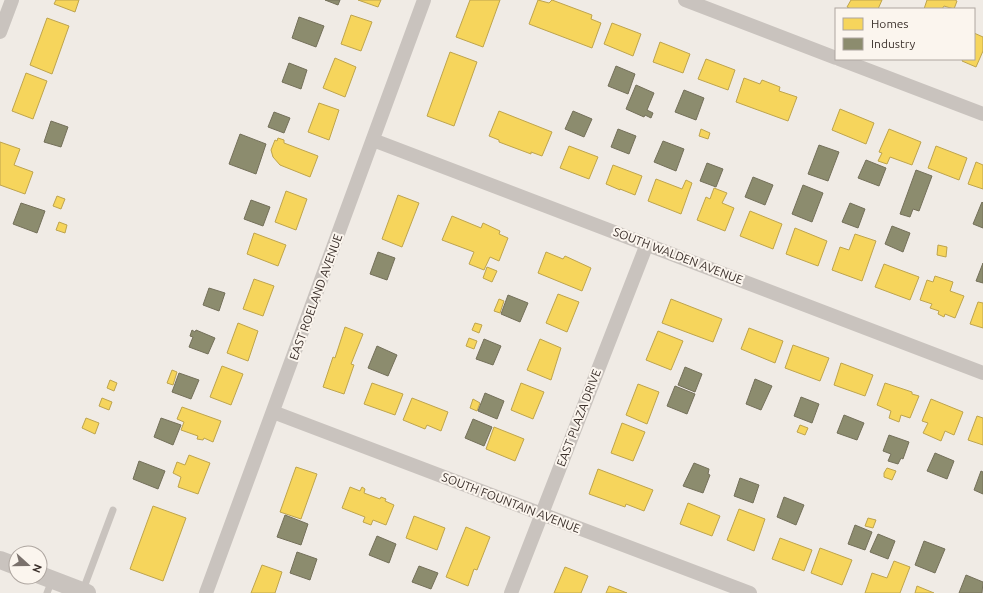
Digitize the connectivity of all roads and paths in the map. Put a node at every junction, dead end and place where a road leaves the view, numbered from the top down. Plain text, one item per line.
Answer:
1 (12, 0) edge
2 (424, 0) edge
3 (685, 0) edge
4 (0, 32) edge
5 (835, 58) edge
6 (842, 60) edge
7 (983, 114) edge
8 (373, 140) junction
9 (648, 244) junction
10 (983, 372) edge
11 (273, 412) junction
12 (113, 510) dead end
13 (542, 515) junction
14 (48, 583) edge
15 (85, 592) edge
16 (206, 593) edge
17 (511, 593) edge
18 (750, 593) edge

1 - 4 street
2 - 8 street, EAST ROELAND AVENUE
3 - 5 street
6 - 7 street
8 - 9 street, SOUTH WALDEN AVENUE
8 - 11 street, EAST ROELAND AVENUE
9 - 10 street, SOUTH WALDEN AVENUE
9 - 13 street, EAST PLAZA DRIVE
11 - 13 street, SOUTH FOUNTAIN AVENUE
11 - 16 street, EAST ROELAND AVENUE
12 - 15 lane
13 - 17 street, EAST PLAZA DRIVE
13 - 18 street, SOUTH FOUNTAIN AVENUE
14 - 15 street

